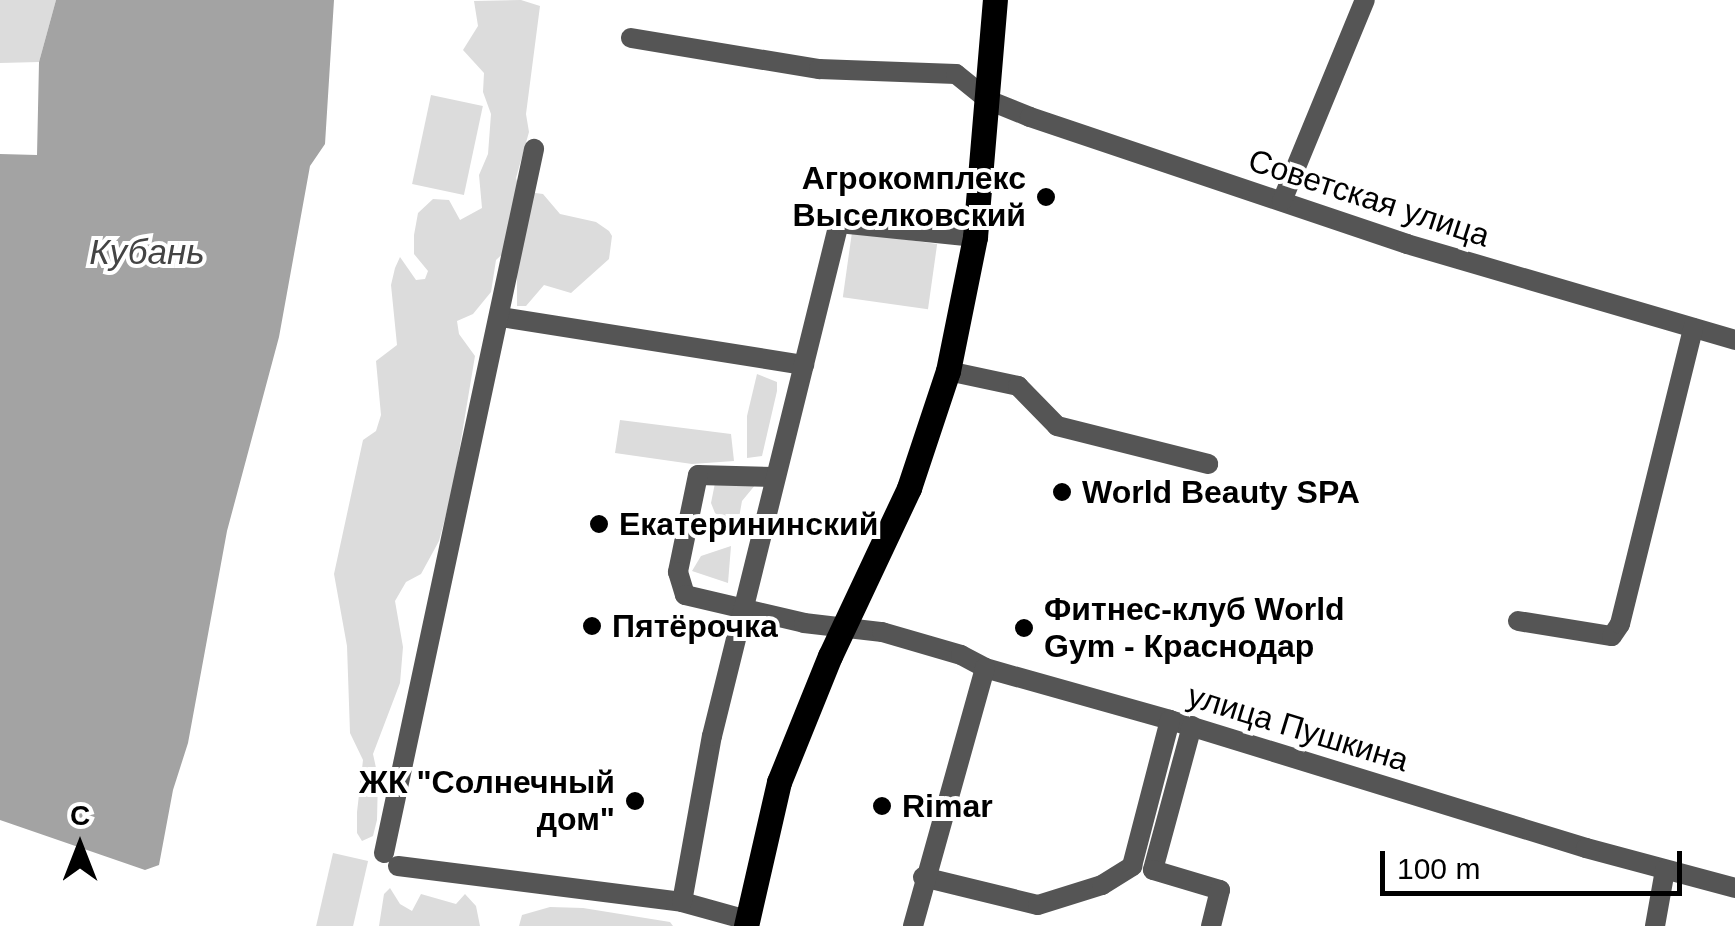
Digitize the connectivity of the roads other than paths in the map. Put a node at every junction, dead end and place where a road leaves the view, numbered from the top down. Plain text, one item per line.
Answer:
1 (995, 0) edge
2 (1366, 0) edge
3 (631, 38) dead end
4 (988, 100) junction
5 (534, 149) dead end
6 (1282, 201) junction
7 (974, 237) junction
8 (501, 317) junction
9 (1693, 328) junction
10 (1735, 340) edge
11 (804, 365) junction
12 (948, 371) junction
13 (1208, 464) dead end
14 (774, 477) junction
15 (744, 609) junction
16 (1518, 620) dead end
17 (843, 628) junction
18 (985, 668) junction
19 (1170, 720) junction
20 (1192, 726) junction
21 (1665, 870) junction
22 (924, 876) junction
23 (1735, 888) edge
24 (682, 902) junction
25 (1036, 916) edge
26 (746, 923) edge
27 (913, 926) edge
28 (1211, 926) edge
29 (1655, 926) edge

1 - 4 main road
2 - 6 street
3 - 4 street, Советская улица
4 - 6 street, Советская улица
4 - 7 main road
5 - 8 street
6 - 9 street, Советская улица
7 - 11 street
7 - 12 main road
8 - 11 street
8 - 24 street
9 - 10 street, Советская улица
9 - 16 street
11 - 14 street
12 - 13 street
12 - 17 main road
14 - 15 street
14 - 15 street, улица Пушкина
15 - 17 street, улица Пушкина
15 - 24 street
17 - 18 street, улица Пушкина
17 - 26 main road
18 - 19 street, улица Пушкина
18 - 22 street
19 - 20 street, улица Пушкина
19 - 25 street
20 - 21 street, улица Пушкина
20 - 28 street
21 - 23 street, улица Пушкина
21 - 29 street
22 - 25 street
22 - 27 street
24 - 26 street

